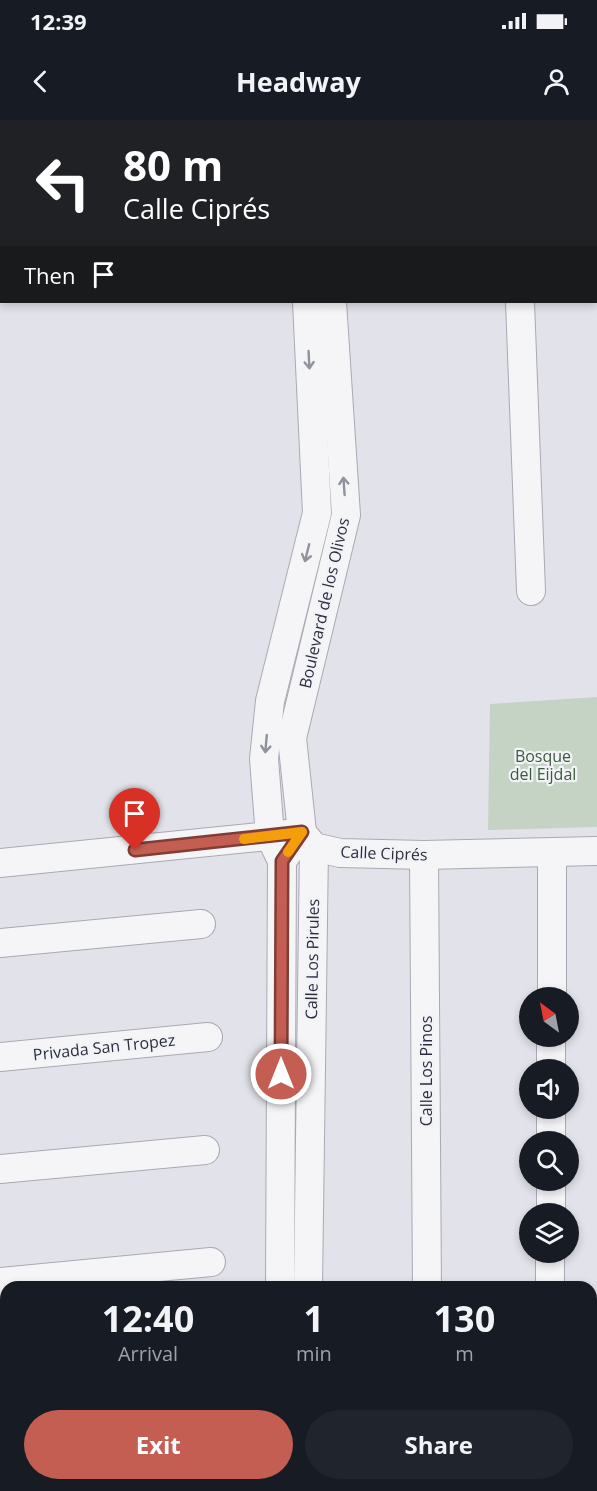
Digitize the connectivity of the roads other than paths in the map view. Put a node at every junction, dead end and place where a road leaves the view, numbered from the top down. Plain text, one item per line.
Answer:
1 (307, 303) edge
2 (332, 303) edge
3 (520, 303) edge
4 (531, 591) dead end
5 (270, 836) junction
6 (308, 839) junction
7 (597, 851) edge
8 (552, 852) junction
9 (424, 855) junction
10 (282, 861) junction
11 (0, 863) edge
12 (201, 924) dead end
13 (0, 943) edge
14 (552, 987) edge
15 (208, 1037) dead end
16 (0, 1057) edge
17 (205, 1150) dead end
18 (0, 1168) edge
19 (211, 1262) dead end
20 (550, 1263) edge
21 (11, 1281) edge
22 (280, 1281) edge
23 (308, 1281) edge
24 (427, 1281) edge
25 (550, 1281) edge

1 -> 5 street, Boulevard de los Olivos
6 -> 2 street, Boulevard de los Olivos
3 - 4 street
5 - 6 street, Calle Ciprés
5 - 10 street, Boulevard de los Olivos
5 - 11 street, Calle Ciprés
6 - 9 street, Calle Ciprés
6 - 10 street
6 - 23 street, Calle Los Pirules
7 - 8 street, Calle Ciprés
8 - 9 street, Calle Ciprés
8 - 14 street
9 - 24 street, Calle Los Pinos
10 - 22 street, Boulevard de los Olivos
12 - 13 street
15 - 16 street, Privada San Tropez
17 - 18 street
19 - 21 street
20 - 25 street

